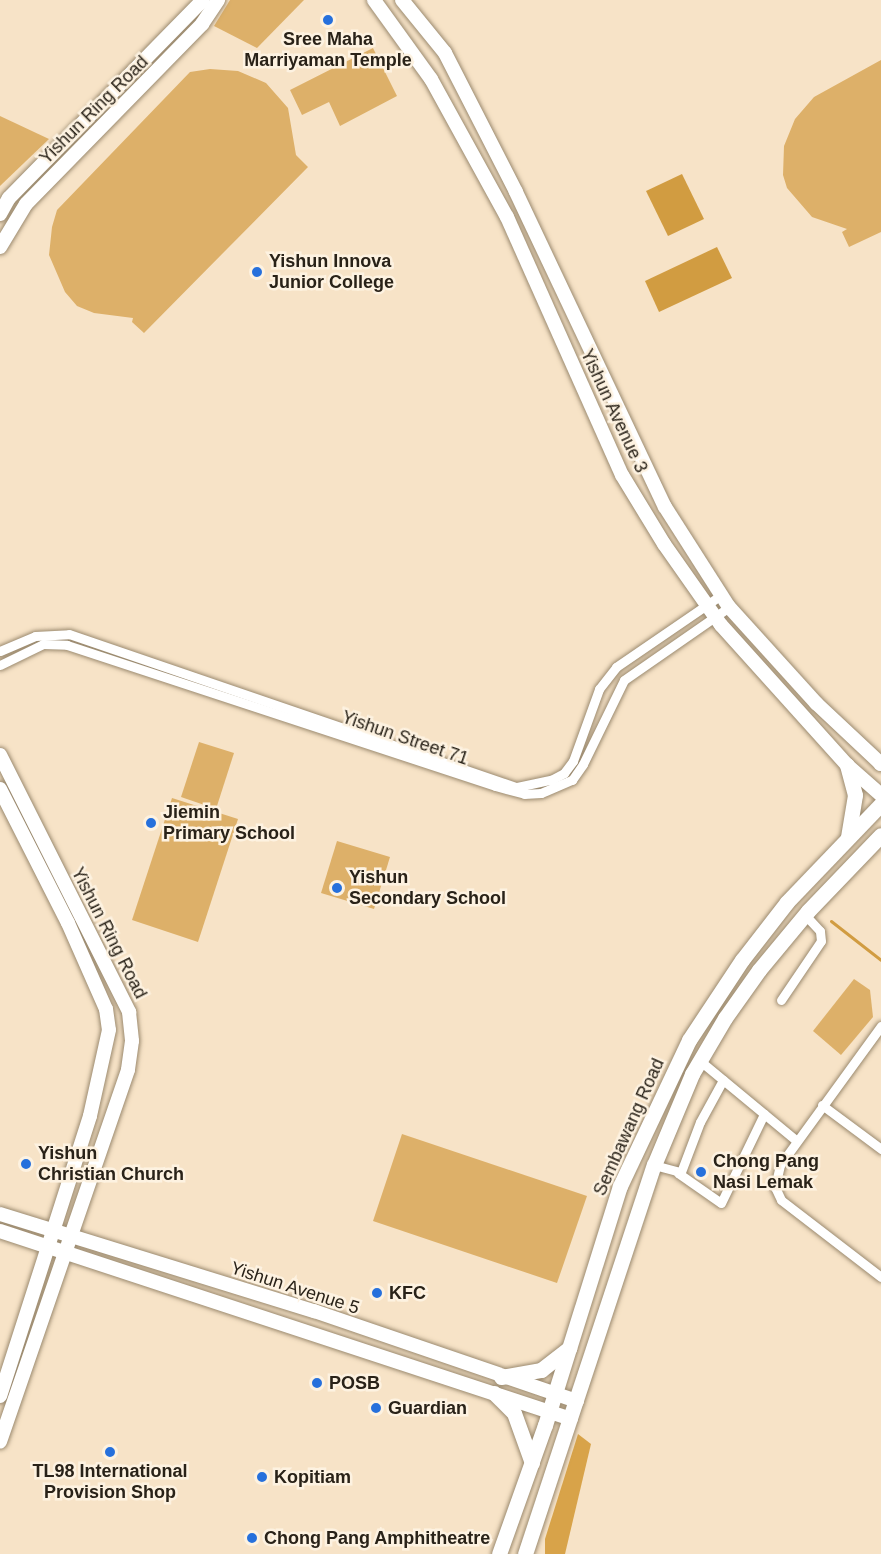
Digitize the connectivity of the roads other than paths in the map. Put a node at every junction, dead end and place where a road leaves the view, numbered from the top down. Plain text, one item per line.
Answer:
1 (203, 0) edge
2 (218, 0) edge
3 (374, 0) edge
4 (402, 0) edge
5 (0, 214) edge
6 (0, 247) edge
7 (721, 595) junction
8 (729, 607) junction
9 (710, 611) junction
10 (0, 651) edge
11 (0, 665) edge
12 (599, 689) junction
13 (614, 695) junction
14 (0, 755) edge
15 (881, 763) edge
16 (847, 765) junction
17 (0, 789) edge
18 (881, 795) edge
19 (881, 804) edge
20 (881, 836) edge
21 (848, 837) junction
22 (805, 915) junction
23 (781, 1000) dead end
24 (881, 1026) edge
25 (699, 1060) junction
26 (723, 1080) junction
27 (822, 1105) junction
28 (764, 1113) junction
29 (797, 1141) junction
30 (881, 1149) edge
31 (654, 1165) junction
32 (678, 1173) junction
33 (0, 1214) edge
34 (53, 1230) junction
35 (0, 1231) edge
36 (71, 1235) junction
37 (48, 1246) junction
38 (65, 1252) junction
39 (881, 1277) edge
40 (568, 1348) junction
41 (501, 1377) junction
42 (494, 1393) junction
43 (555, 1394) junction
44 (0, 1396) edge
45 (577, 1401) junction
46 (549, 1412) junction
47 (571, 1419) junction
48 (0, 1442) edge
49 (532, 1462) junction
50 (499, 1554) edge
51 (525, 1554) edge

1 - 5 main road, Yishun Ring Road
2 - 6 main road, Yishun Ring Road
3 - 9 main road, Yishun Avenue 3
4 - 7 main road, Yishun Avenue 3
7 - 8 main road, Yishun Avenue 3
7 - 9 street, Yishun Street 71
8 - 9 street, Yishun Street 71
8 - 15 main road, Yishun Avenue 3
9 - 12 street, Yishun Street 71
9 - 13 street, Yishun Street 71
9 - 16 main road, Yishun Avenue 3
10 - 12 street, Yishun Street 71
11 - 13 street, Yishun Street 71
12 - 13 street
14 - 36 main road, Yishun Ring Road
16 - 18 main road, Yishun Avenue 3
16 - 21 main road
17 - 34 main road, Yishun Ring Road
19 - 21 main road, Sembawang Road
20 - 22 main road, Sembawang Road
21 - 40 main road, Sembawang Road
22 - 23 street
22 - 25 main road, Sembawang Road
24 - 27 street
25 - 26 street
25 - 31 main road, Sembawang Road
26 - 28 street
26 - 32 street
27 - 29 street
27 - 30 street
28 - 29 street
28 - 32 street
29 - 39 street
31 - 32 street
31 - 45 main road, Sembawang Road
33 - 34 main road, Yishun Avenue 5
34 - 36 main road, Yishun Avenue 5
34 - 37 main road, Yishun Ring Road
35 - 37 main road, Yishun Avenue 5
36 - 38 main road, Yishun Ring Road
36 - 41 main road, Yishun Avenue 5
37 - 38 main road, Yishun Avenue 5
37 - 44 main road, Yishun Ring Road
38 - 42 main road, Yishun Avenue 5
38 - 48 main road, Yishun Ring Road
40 - 41 main road
40 - 43 main road, Sembawang Road
41 - 43 main road, Yishun Avenue 5
42 - 46 main road, Yishun Avenue 5
42 - 49 main road
43 - 45 main road, Yishun Avenue 5
43 - 46 main road, Sembawang Road
45 - 47 main road, Sembawang Road
46 - 47 main road, Yishun Avenue 5
46 - 49 main road, Sembawang Road
47 - 51 main road, Sembawang Road
49 - 50 main road, Sembawang Road

